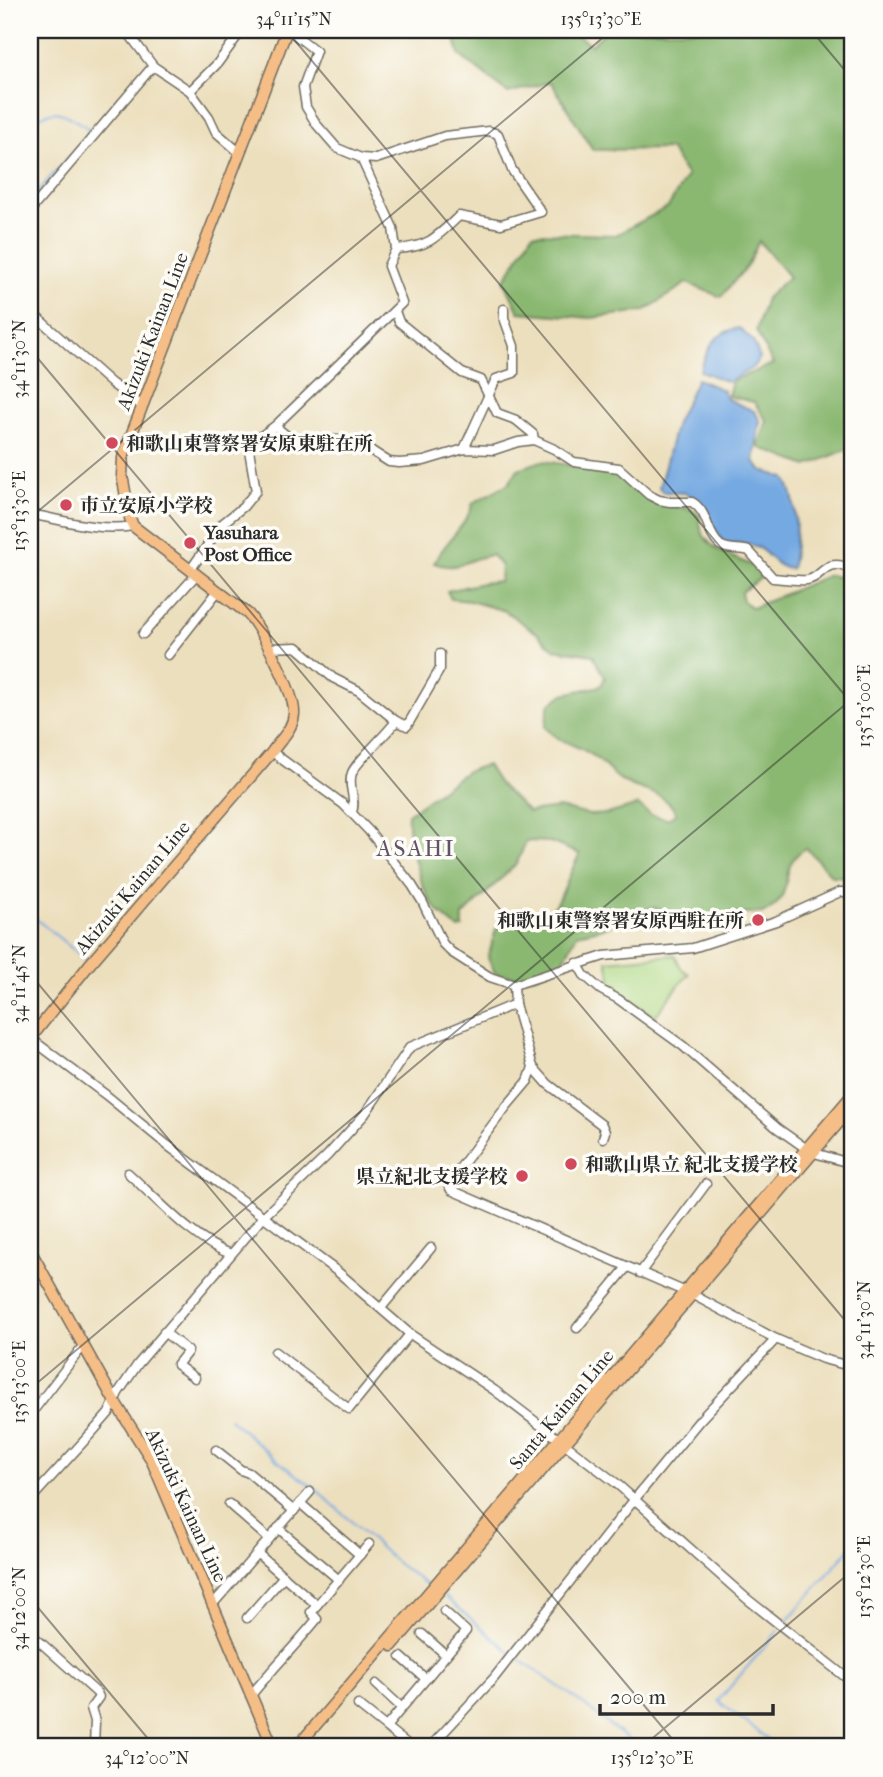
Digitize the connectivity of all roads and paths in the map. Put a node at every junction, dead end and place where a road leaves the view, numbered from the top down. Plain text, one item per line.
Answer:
1 (126, 30) edge
2 (242, 30) edge
3 (288, 30) edge
4 (153, 66) junction
5 (190, 91) junction
6 (239, 152) junction
7 (361, 158) junction
8 (32, 204) edge
9 (396, 249) junction
10 (504, 309) dead end
11 (30, 311) edge
12 (395, 311) junction
13 (489, 395) junction
14 (142, 406) junction
15 (275, 426) junction
16 (534, 440) junction
17 (464, 449) junction
18 (30, 514) edge
19 (133, 526) junction
20 (853, 570) edge
21 (194, 571) junction
22 (218, 591) junction
23 (143, 635) dead end
24 (268, 648) junction
25 (440, 654) dead end
26 (168, 655) dead end
27 (396, 721) junction
28 (272, 752) junction
29 (352, 812) junction
30 (853, 892) edge
31 (577, 963) junction
32 (514, 985) junction
33 (515, 1004) junction
34 (30, 1038) edge
35 (533, 1067) junction
36 (853, 1094) edge
37 (853, 1106) edge
38 (603, 1138) dead end
39 (809, 1151) junction
40 (853, 1164) edge
41 (128, 1174) dead end
42 (706, 1184) dead end
43 (263, 1217) junction
44 (430, 1248) dead end
45 (30, 1250) edge
46 (231, 1255) junction
47 (626, 1267) junction
48 (640, 1273) junction
49 (688, 1293) junction
50 (381, 1308) junction
51 (577, 1328) dead end
52 (164, 1332) junction
53 (410, 1334) junction
54 (776, 1339) junction
55 (83, 1346) junction
56 (275, 1352) dead end
57 (853, 1367) edge
58 (195, 1378) dead end
59 (115, 1402) junction
60 (30, 1415) edge
61 (561, 1442) junction
62 (216, 1450) dead end
63 (310, 1492) dead end
64 (30, 1500) edge
65 (634, 1500) junction
66 (300, 1503) junction
67 (229, 1504) dead end
68 (294, 1511) junction
69 (278, 1528) junction
70 (269, 1539) junction
71 (369, 1544) dead end
72 (258, 1554) junction
73 (360, 1555) junction
74 (284, 1576) junction
75 (338, 1580) junction
76 (213, 1604) junction
77 (317, 1605) junction
78 (444, 1611) dead end
79 (247, 1618) dead end
80 (30, 1633) edge
81 (422, 1634) dead end
82 (446, 1655) junction
83 (401, 1657) dead end
84 (426, 1679) junction
85 (376, 1684) dead end
86 (853, 1684) edge
87 (252, 1694) junction
88 (358, 1705) dead end
89 (402, 1707) junction
90 (386, 1727) junction
91 (94, 1747) edge
92 (273, 1747) edge
93 (297, 1747) edge
94 (306, 1747) edge
95 (411, 1747) edge
96 (430, 1747) edge

1 - 4 street
2 - 5 street
3 - 6 main road, Akizuki Kainan Line
3 - 7 street
4 - 5 street
4 - 8 street
5 - 6 street
6 - 14 main road, Akizuki Kainan Line
7 - 9 street
7 - 9 street
9 - 12 street
10 - 13 street
11 - 14 street
12 - 13 street
12 - 15 street
13 - 16 street
13 - 17 street
14 - 19 main road, Akizuki Kainan Line
15 - 17 street
15 - 21 street
16 - 17 street
16 - 20 street
18 - 19 street
19 - 21 main road, Akizuki Kainan Line
21 - 22 main road, Akizuki Kainan Line
21 - 23 street
22 - 24 main road, Akizuki Kainan Line
22 - 26 street
24 - 27 street
24 - 28 main road, Akizuki Kainan Line
25 - 27 street
27 - 29 street
28 - 29 street
28 - 34 main road, Akizuki Kainan Line
29 - 32 street
30 - 31 street
31 - 32 street
31 - 39 street
32 - 33 street
33 - 35 street
33 - 43 street
34 - 43 street
35 - 38 street
35 - 47 street
36 - 39 main road, Santa Kainan Line
37 - 39 main road, Santa Kainan Line
39 - 40 street
39 - 49 main road, Santa Kainan Line
41 - 46 street
42 - 48 street
43 - 46 street
43 - 50 street
44 - 50 street
45 - 55 main road, Akizuki Kainan Line
46 - 52 street
47 - 48 street
47 - 51 street
48 - 49 street
49 - 54 street
49 - 61 main road, Santa Kainan Line
50 - 53 street
52 - 58 street
52 - 59 street
53 - 56 street
53 - 61 street
54 - 57 street
54 - 65 street
55 - 59 main road, Akizuki Kainan Line
55 - 60 street
59 - 64 street
59 - 76 main road, Akizuki Kainan Line
61 - 65 street
61 - 93 main road, Santa Kainan Line
61 - 94 main road, Santa Kainan Line
62 - 68 street
63 - 66 street
65 - 86 street
65 - 96 street
66 - 68 street
66 - 73 street
67 - 70 street
68 - 69 street
69 - 70 street
69 - 75 street
70 - 72 street
71 - 73 street
72 - 74 street
72 - 76 street
73 - 75 street
74 - 77 street
74 - 79 street
75 - 77 street
76 - 87 main road, Akizuki Kainan Line
77 - 87 street
78 - 82 street
80 - 91 street
81 - 82 street
82 - 84 street
83 - 84 street
84 - 89 street
85 - 89 street
87 - 92 main road, Akizuki Kainan Line
88 - 90 street
89 - 90 street
90 - 95 street

